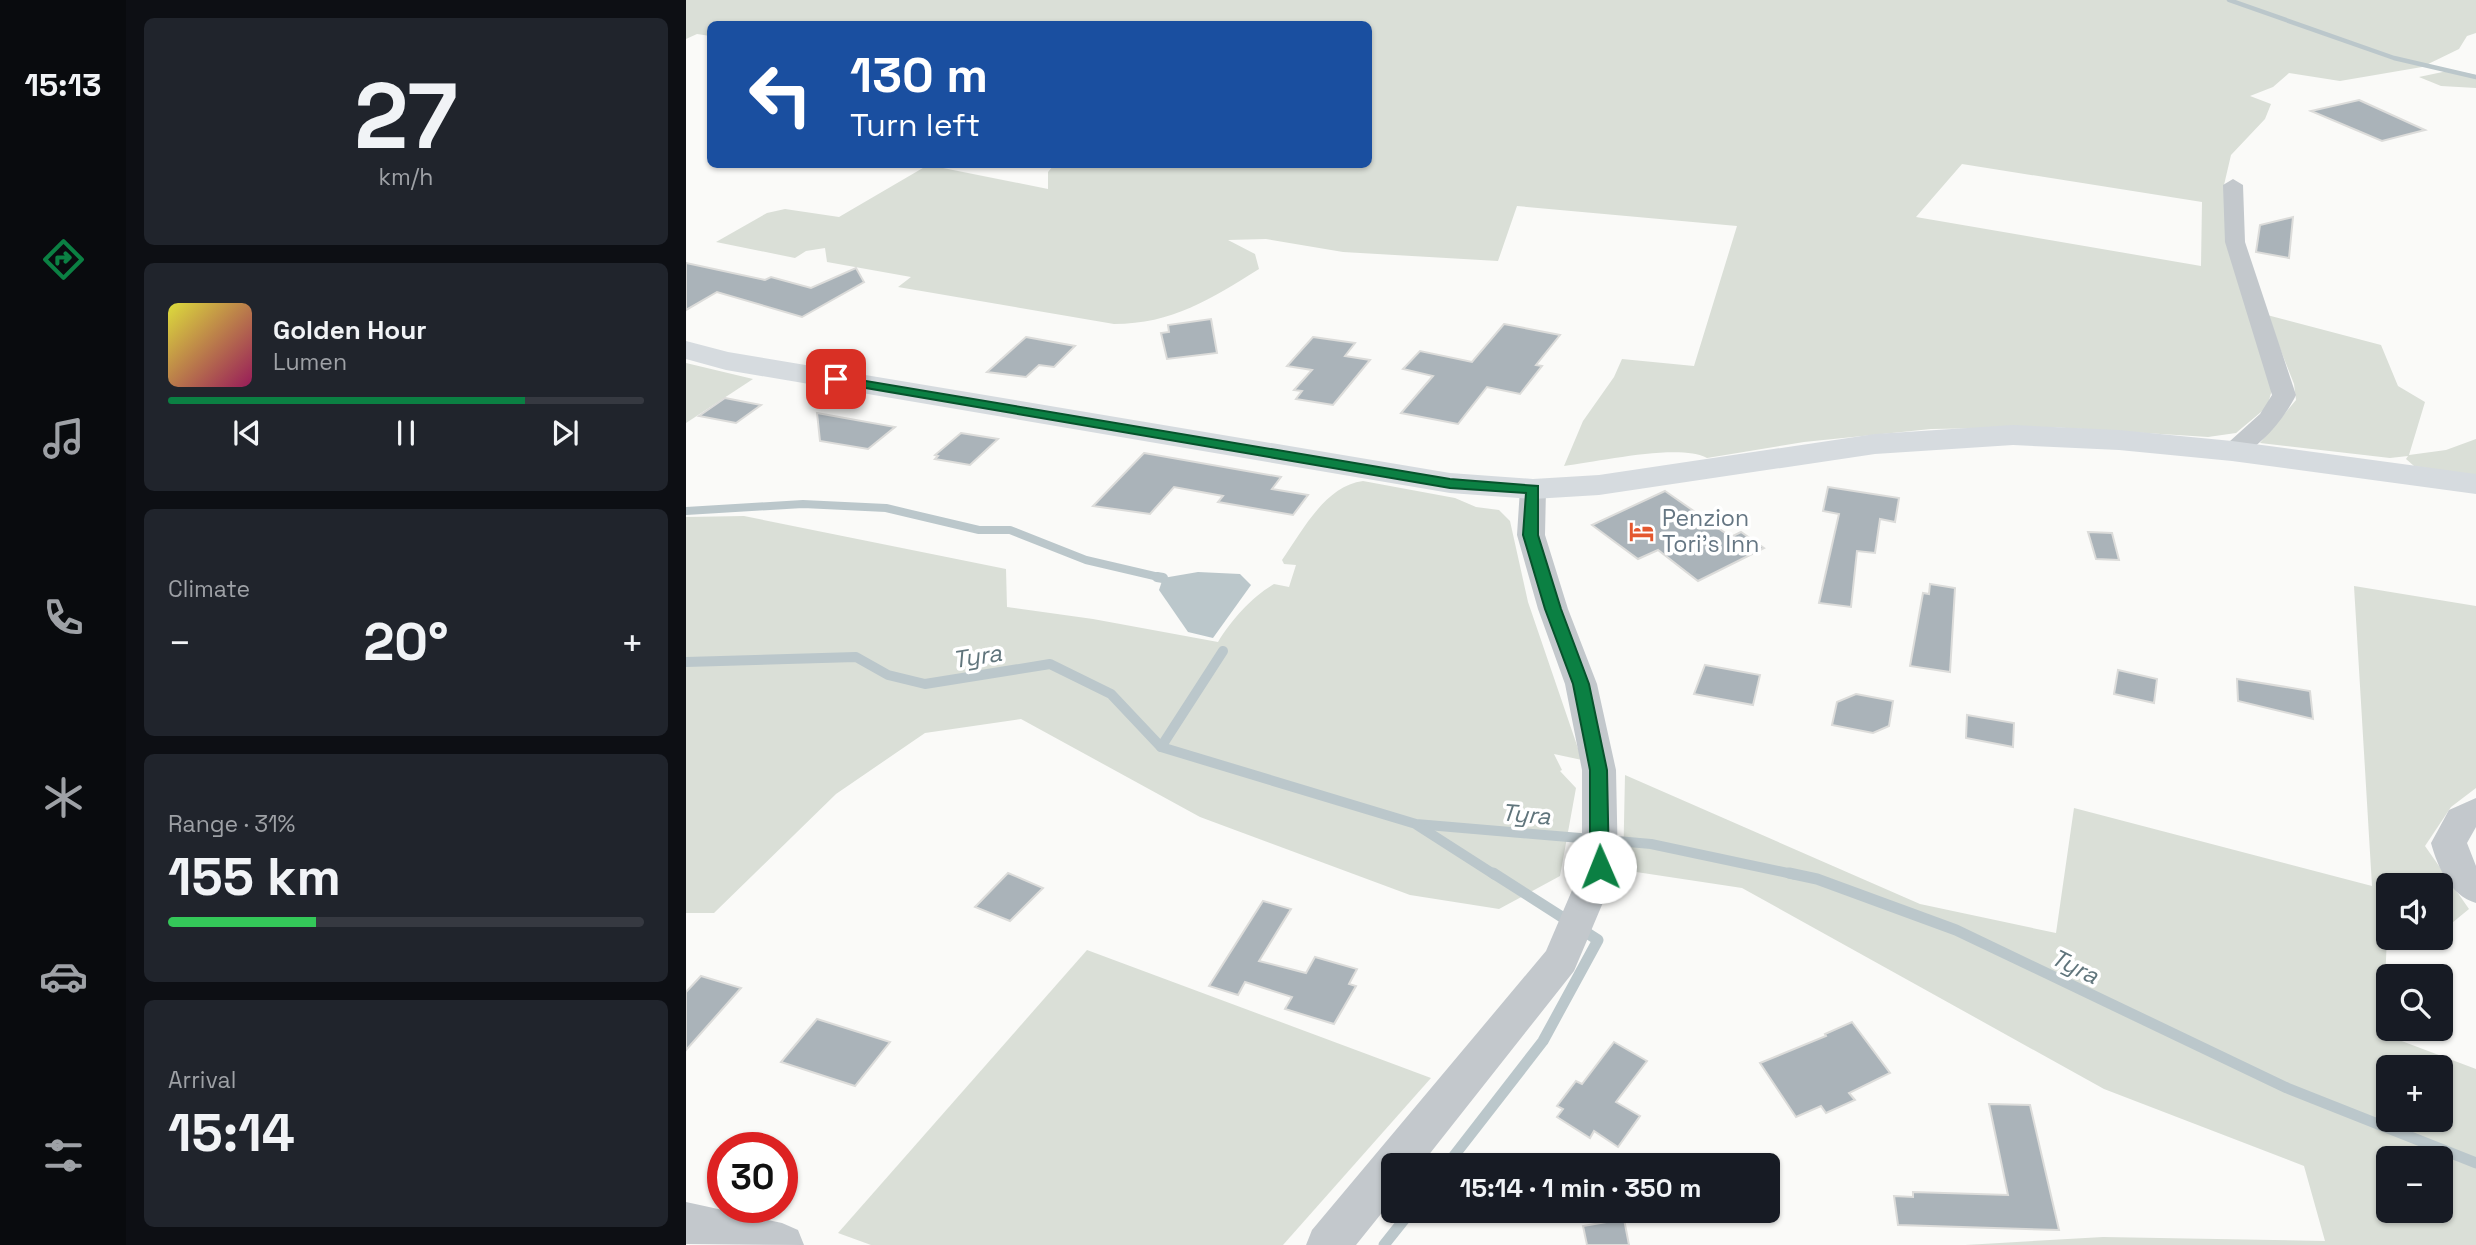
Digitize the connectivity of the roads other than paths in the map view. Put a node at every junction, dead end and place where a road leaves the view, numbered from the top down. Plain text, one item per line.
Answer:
1 (2233, 185) dead end
2 (686, 350) edge
3 (2232, 451) junction
4 (2476, 484) edge
5 (1533, 489) junction
6 (2476, 811) edge
7 (2476, 889) edge
8 (1404, 1153) edge
9 (1381, 1181) edge
10 (686, 1223) edge
11 (782, 1245) edge
12 (1328, 1245) edge

1 - 3 street
2 - 5 street
3 - 4 street
3 - 5 street
5 - 8 street
6 - 7 street
9 - 12 street
10 - 11 street

